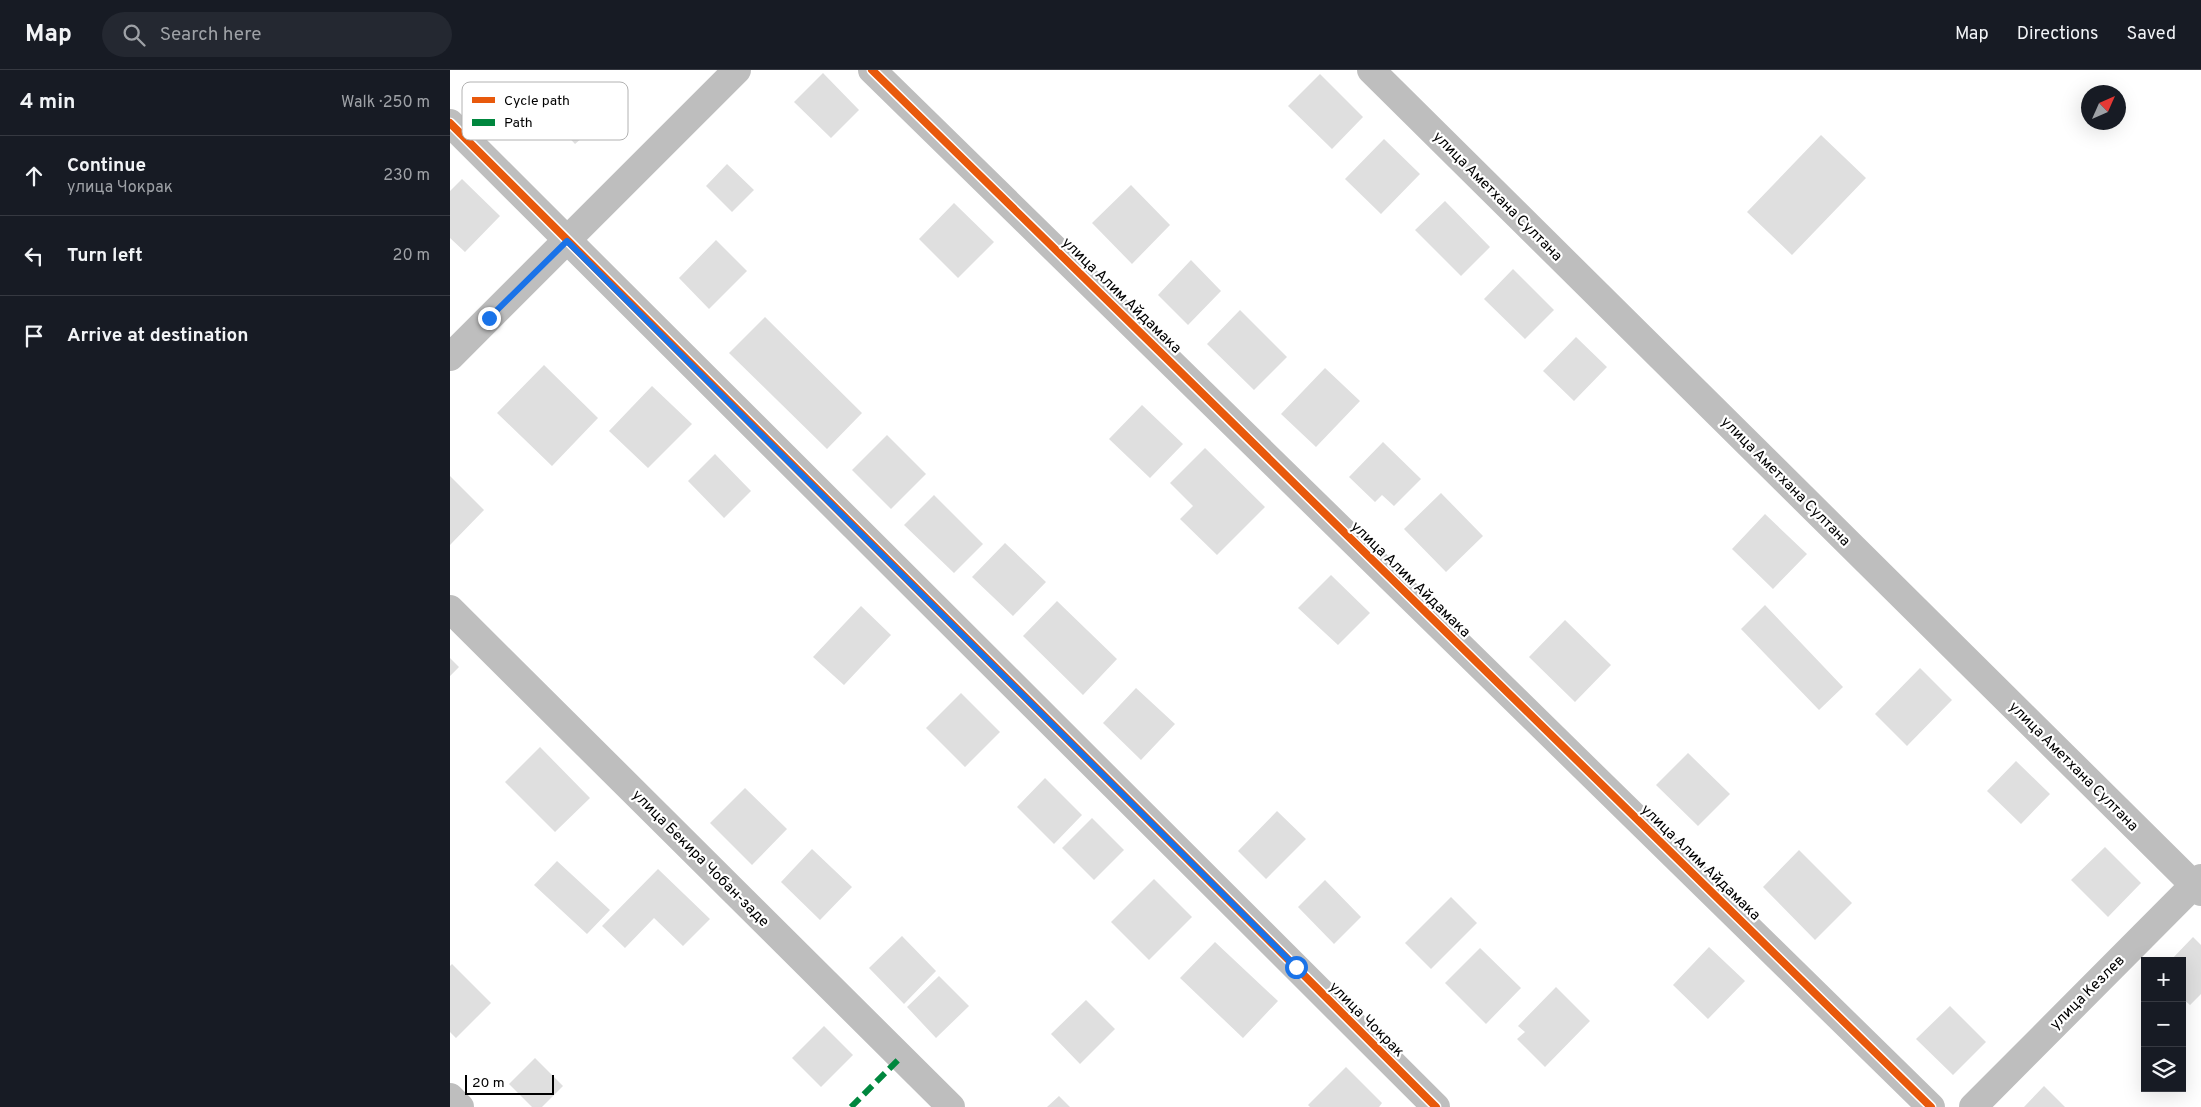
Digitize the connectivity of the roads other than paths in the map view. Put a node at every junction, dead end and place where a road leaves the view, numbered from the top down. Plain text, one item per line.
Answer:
1 (737, 70) edge
2 (872, 70) edge
3 (1371, 70) edge
4 (450, 123) edge
5 (462, 135) edge
6 (467, 140) edge
7 (567, 241) junction
8 (450, 357) edge
9 (450, 610) edge
10 (2199, 885) edge
11 (450, 1097) edge
12 (460, 1107) edge
13 (951, 1107) edge
14 (1436, 1107) edge
15 (1931, 1107) edge
16 (1973, 1107) edge

1 - 7 street
2 - 15 street, улица Алим Айдамака
3 - 10 street, улица Аметхана Султана
4 - 5 street, улица Чокрак
6 - 7 street, улица Чокрак
7 - 8 street
7 - 14 street, улица Чокрак
9 - 13 street, улица Бекира Чобан-заде
10 - 16 street, улица Кезлев
11 - 12 street

